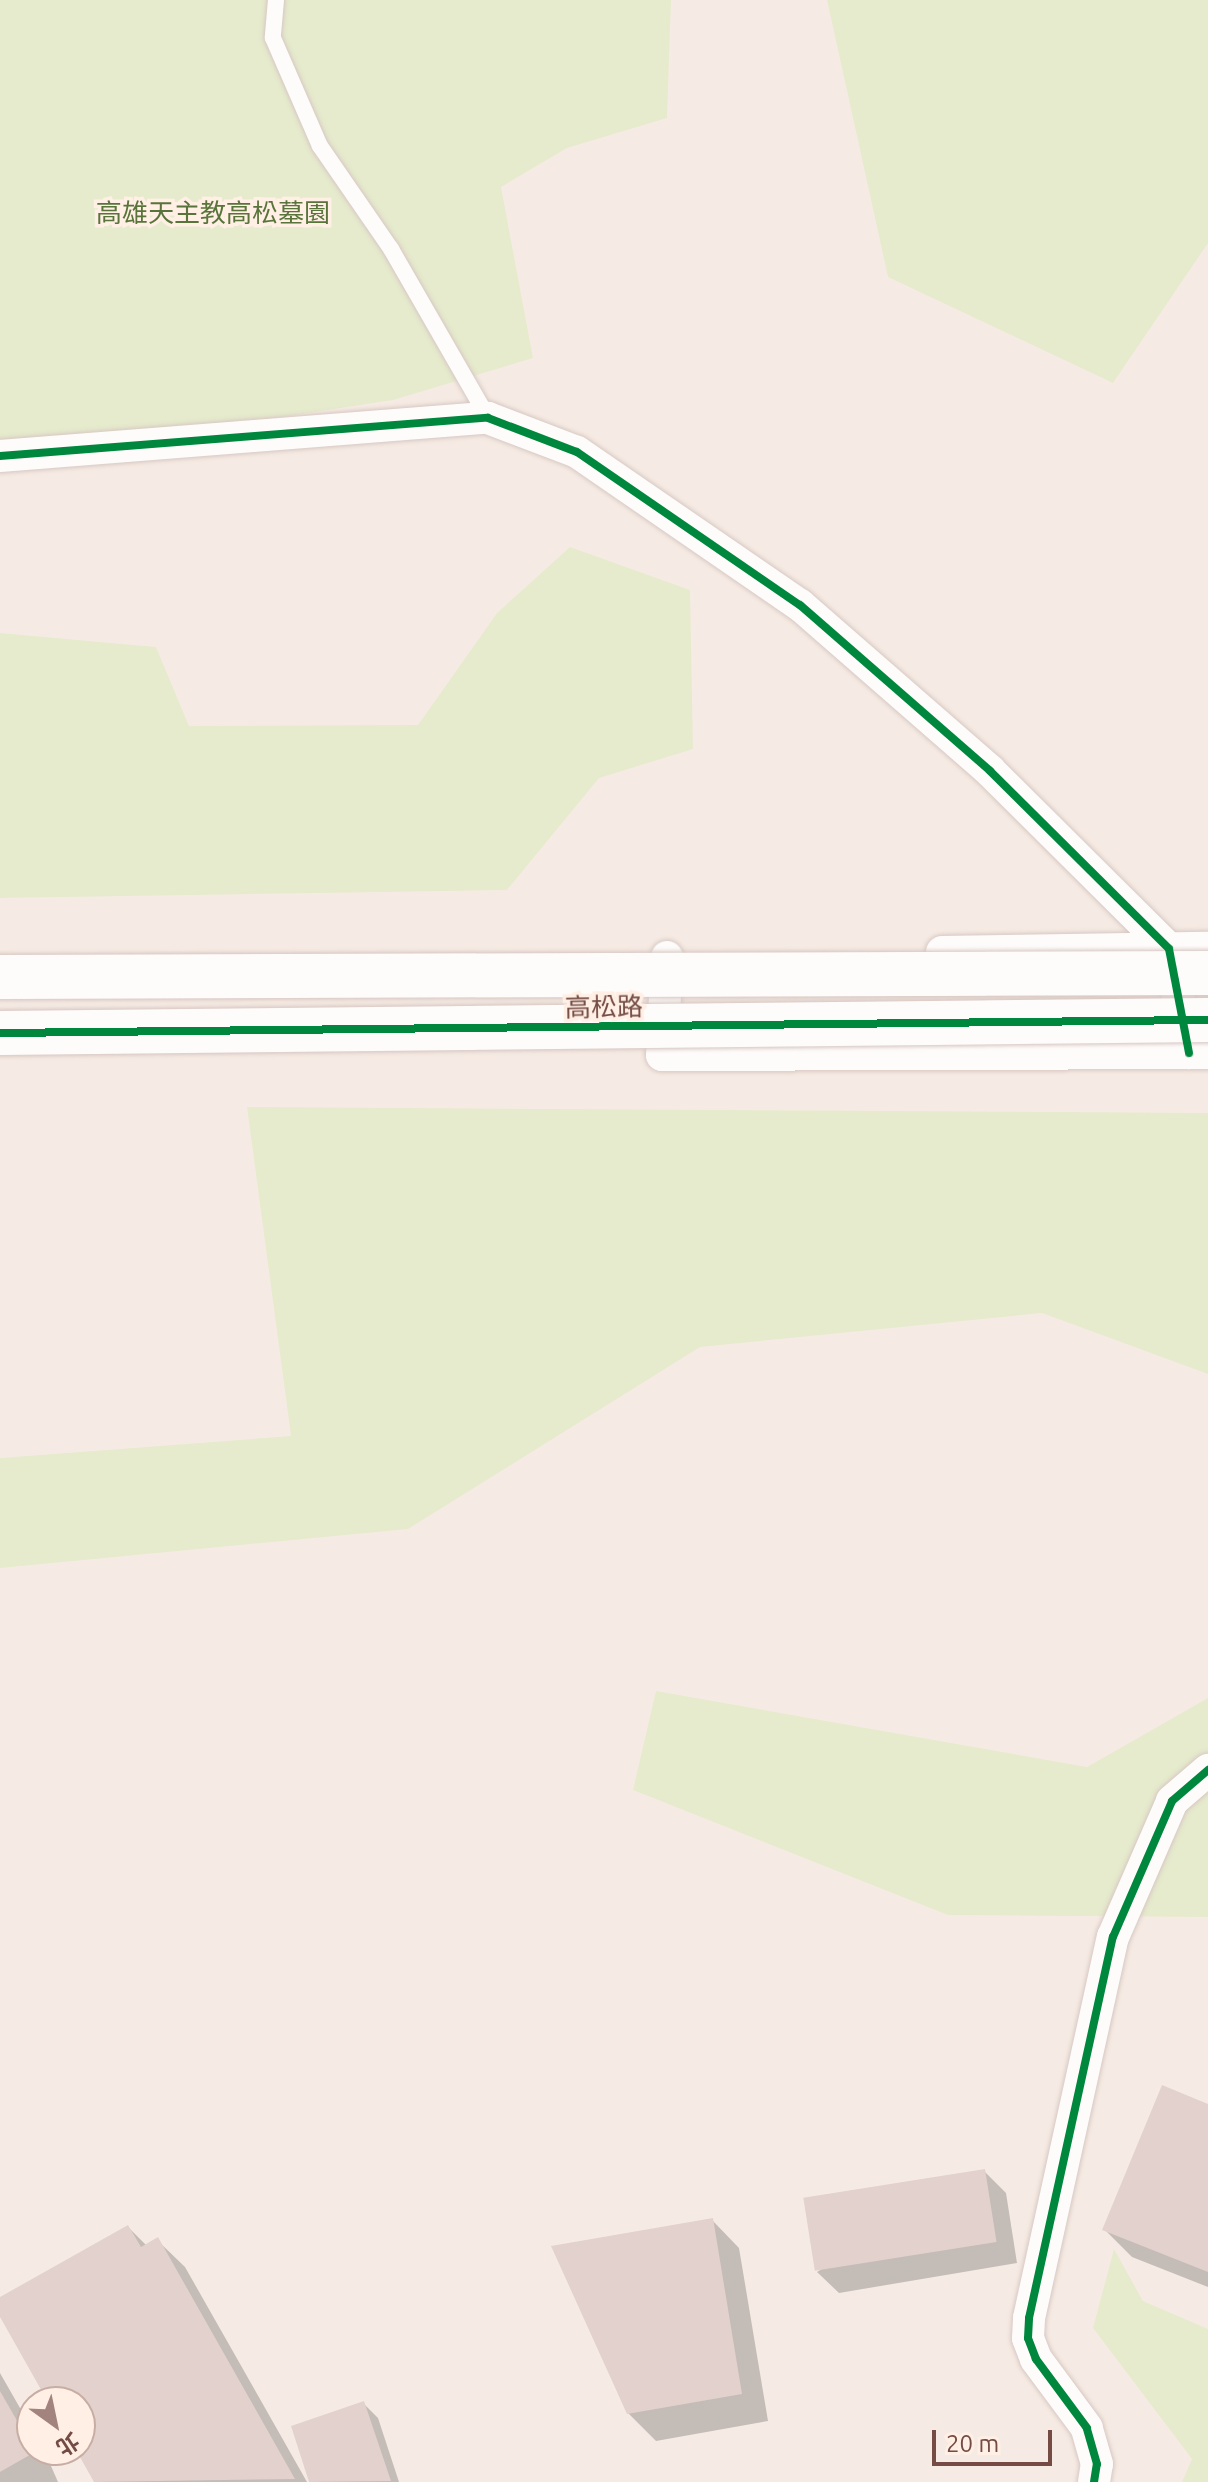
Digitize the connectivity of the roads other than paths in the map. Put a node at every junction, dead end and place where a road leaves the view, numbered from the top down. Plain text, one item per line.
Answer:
1 (276, 0) edge
2 (488, 418) junction
3 (0, 456) edge
4 (1208, 948) edge
5 (1169, 949) junction
6 (1208, 973) edge
7 (0, 977) edge
8 (0, 1033) edge
9 (1202, 1042) edge
10 (1208, 1770) edge
11 (1094, 2482) edge

1 - 2 lane
2 - 3 street
2 - 5 street
4 - 5 street, 高松路
5 - 9 street
5 - 9 street, 高松路
6 - 7 street, 高松路, bridge
8 - 9 street, 高松路, bridge
10 - 11 street

